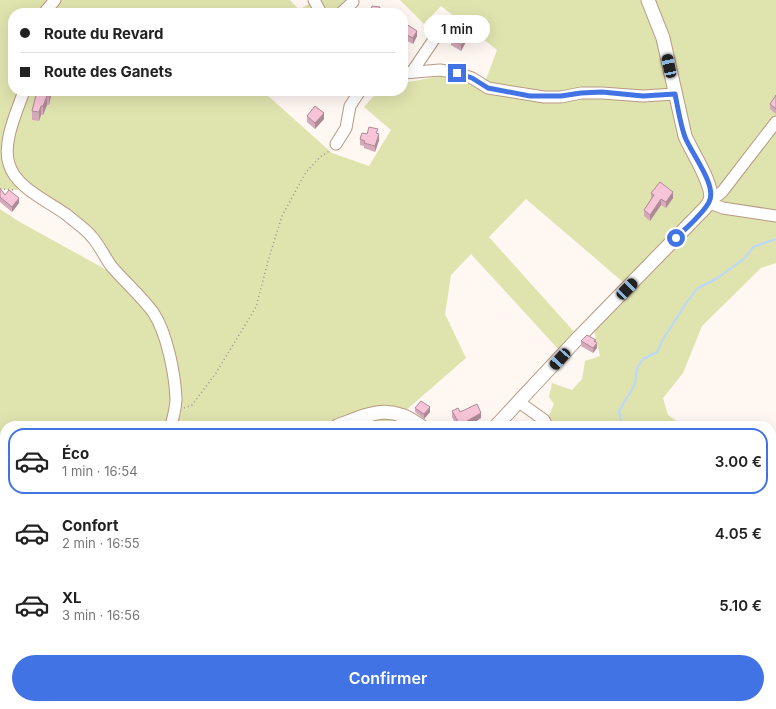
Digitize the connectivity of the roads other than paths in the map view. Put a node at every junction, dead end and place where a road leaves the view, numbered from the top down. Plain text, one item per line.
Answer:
1 (55, 0) edge
2 (648, 0) edge
3 (353, 2) dead end
4 (48, 8) edge
5 (346, 8) edge
6 (441, 29) dead end
7 (408, 73) edge
8 (675, 94) junction
9 (22, 96) edge
10 (357, 96) edge
11 (776, 122) edge
12 (336, 144) road end
13 (710, 201) junction
14 (776, 216) edge
15 (519, 402) junction
16 (172, 421) edge
17 (351, 421) edge
18 (413, 421) edge
19 (501, 421) edge
20 (544, 421) edge

1 - 4 street
2 - 8 main road
3 - 5 street
6 - 7 street
7 - 8 street
8 - 13 main road
9 - 16 street
10 - 12 street
11 - 13 street
13 - 14 street
13 - 15 main road
15 - 19 main road
15 - 20 street
17 - 18 main road

